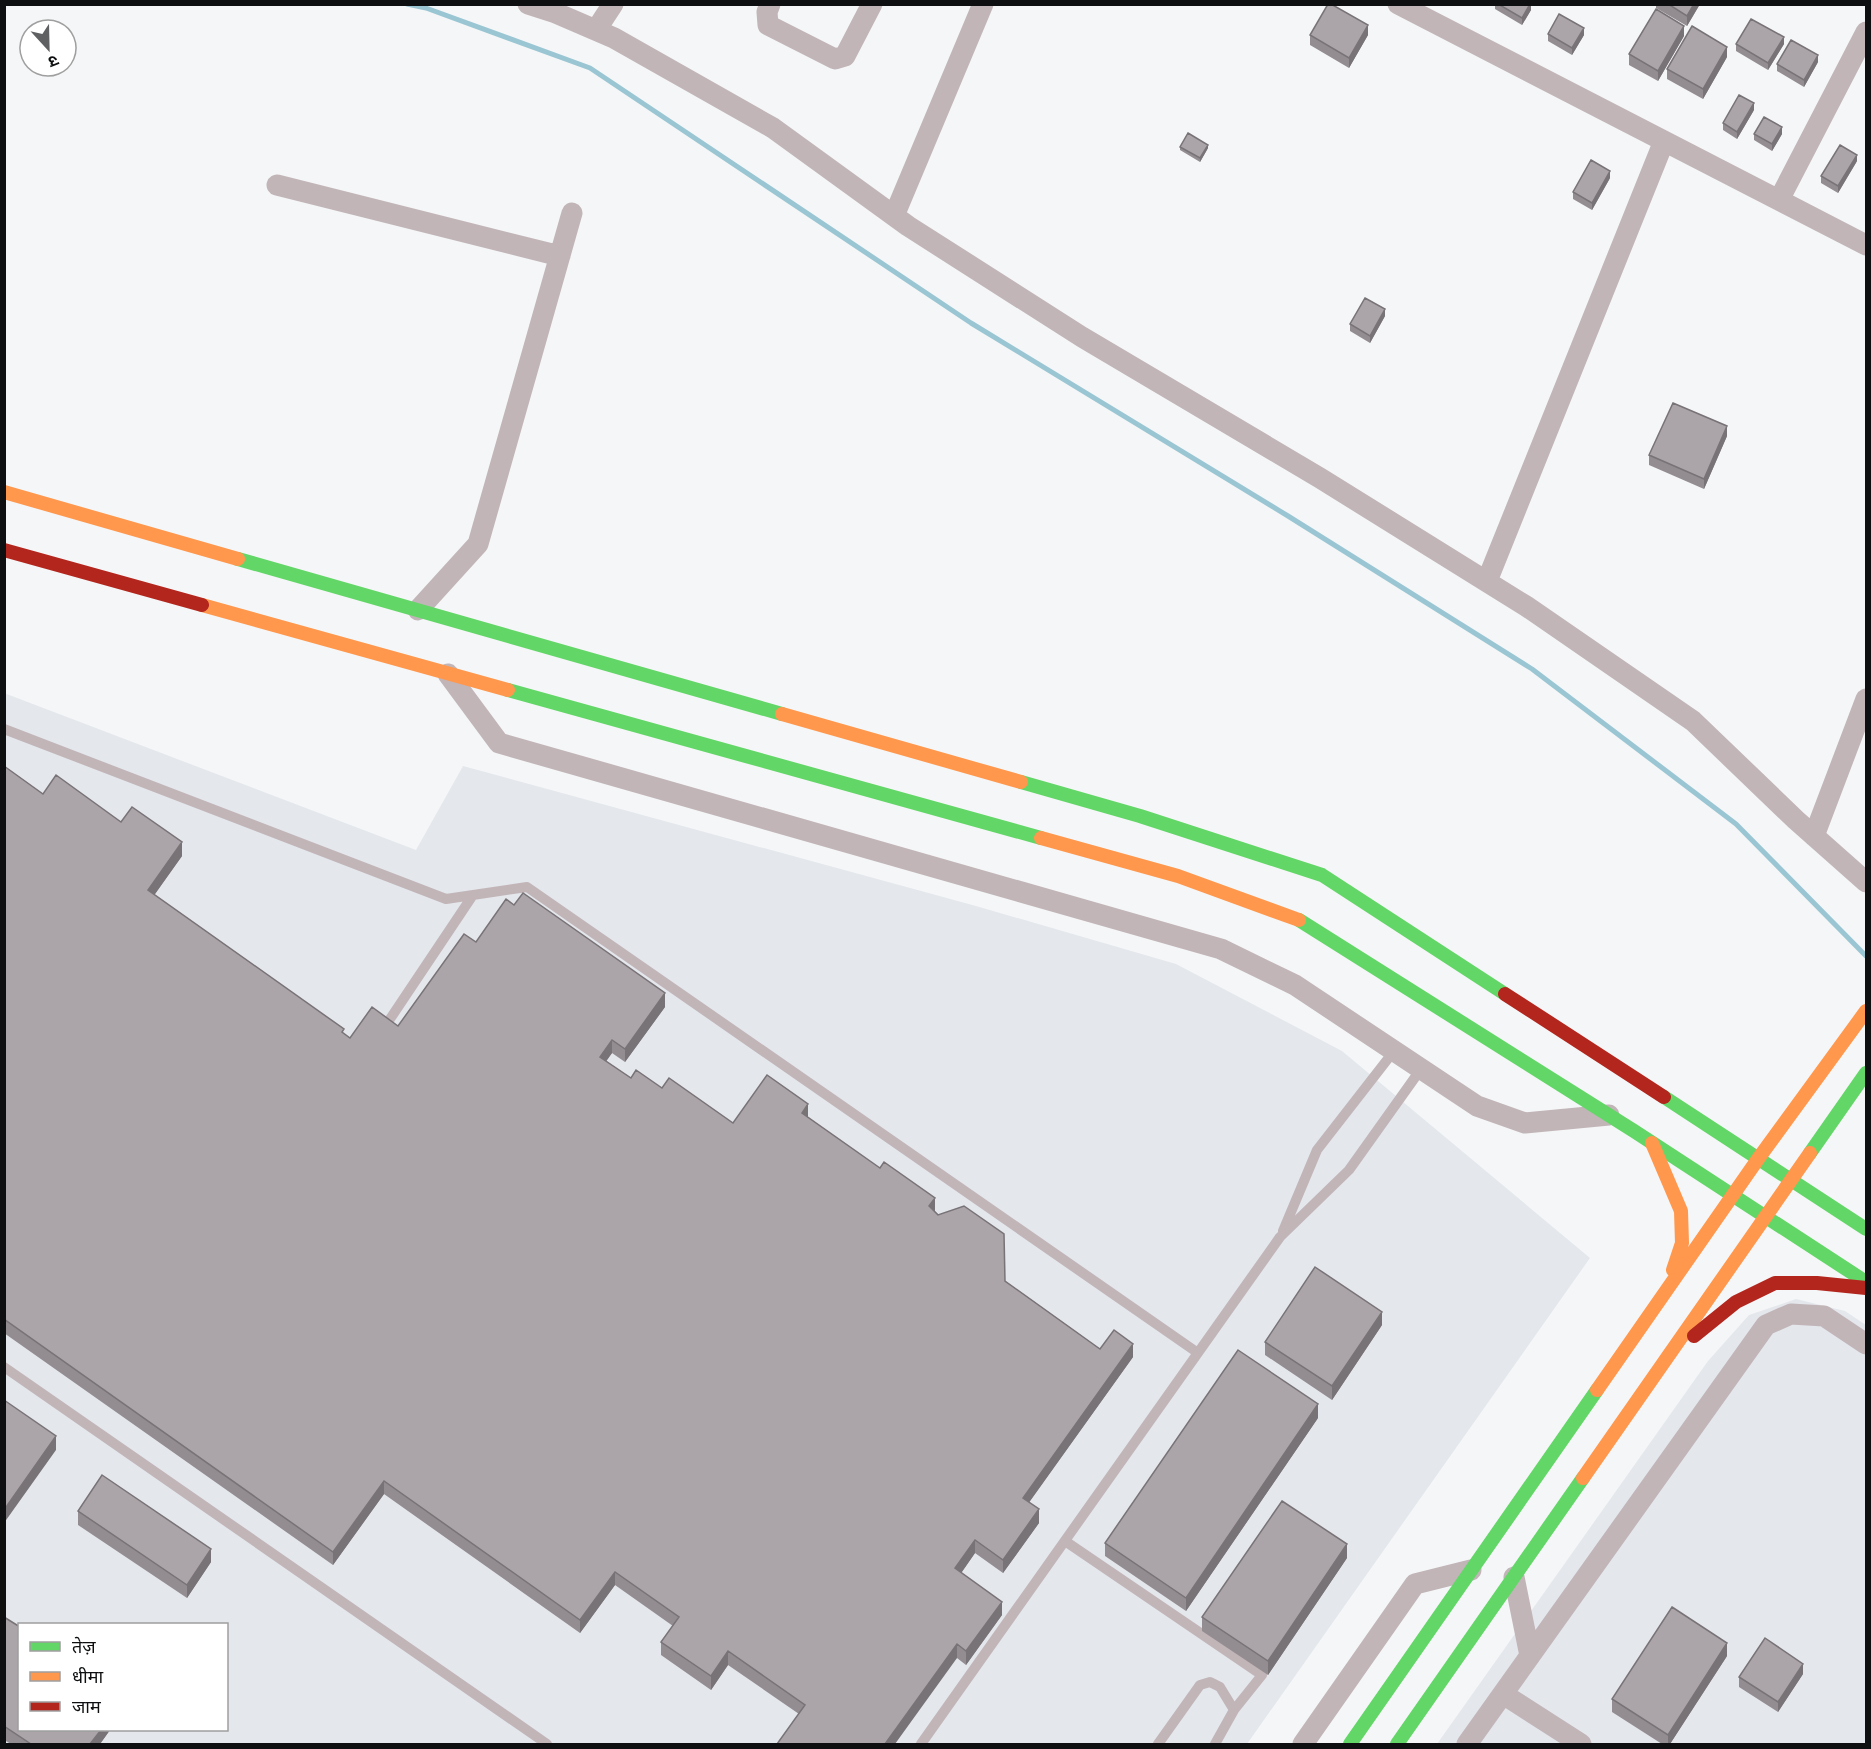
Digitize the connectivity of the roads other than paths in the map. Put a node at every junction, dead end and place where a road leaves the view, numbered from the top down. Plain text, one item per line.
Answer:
1 (528, 4) edge
2 (613, 4) edge
3 (770, 4) edge
4 (872, 4) edge
5 (983, 4) edge
6 (1405, 6) edge
7 (596, 30) junction
8 (1866, 32) edge
9 (1664, 141) junction
10 (277, 185) dead end
11 (1779, 200) junction
12 (572, 213) dead end
13 (894, 216) junction
14 (1866, 245) edge
15 (560, 256) junction
16 (4, 492) edge
17 (4, 550) edge
18 (1487, 581) junction
19 (418, 610) junction
20 (448, 674) junction
21 (1866, 699) edge
22 (4, 729) edge
23 (1814, 836) junction
24 (1866, 882) edge
25 (473, 895) junction
26 (1864, 1015) edge
27 (390, 1019) edge
28 (1394, 1051) junction
29 (1421, 1068) junction
30 (1866, 1073) edge
31 (1609, 1115) junction
32 (1652, 1143) junction
33 (1758, 1159) junction
34 (1791, 1180) junction
35 (1733, 1195) junction
36 (1765, 1216) junction
37 (1866, 1229) edge
38 (1280, 1237) junction
39 (1866, 1282) edge
40 (1866, 1288) edge
41 (1665, 1292) junction
42 (1866, 1344) edge
43 (1198, 1353) junction
44 (1667, 1357) junction
45 (4, 1366) edge
46 (1065, 1541) junction
47 (1471, 1570) junction
48 (1514, 1577) junction
49 (1530, 1656) junction
50 (1503, 1694) junction
51 (1233, 1710) junction
52 (547, 1744) edge
53 (921, 1744) edge
54 (1158, 1744) edge
55 (1215, 1744) edge
56 (1303, 1744) edge
57 (1350, 1744) edge
58 (1397, 1744) edge
59 (1467, 1744) edge
60 (1581, 1744) edge

1 - 7 street
2 - 7 street
3 - 4 street
5 - 13 street
6 - 9 street
7 - 13 street
8 - 11 street
9 - 11 street
9 - 18 street
10 - 15 street
11 - 14 street
12 - 15 street
13 - 18 street
15 - 19 street
16 - 19 main road
17 - 20 main road
18 - 23 street
19 - 33 main road
20 - 28 street
20 - 31 main road
21 - 23 street
22 - 25 lane
23 - 24 street
25 - 27 lane
25 - 43 lane
26 - 33 main road
28 - 29 street
28 - 38 lane
29 - 31 street
29 - 38 lane
30 - 34 main road
31 - 32 main road
32 - 35 main road
32 - 41 main road
33 - 34 main road
33 - 35 main road
34 - 36 main road
34 - 37 main road
35 - 36 main road
35 - 41 main road
36 - 39 main road
36 - 44 main road
38 - 43 lane
40 - 44 main road
41 - 47 main road
42 - 49 street
43 - 46 lane
44 - 48 main road
45 - 52 lane
46 - 51 lane
46 - 53 lane
47 - 56 street
47 - 57 main road
48 - 49 street
48 - 58 main road
49 - 50 street
50 - 59 street
50 - 60 street
51 - 54 lane
51 - 55 lane

